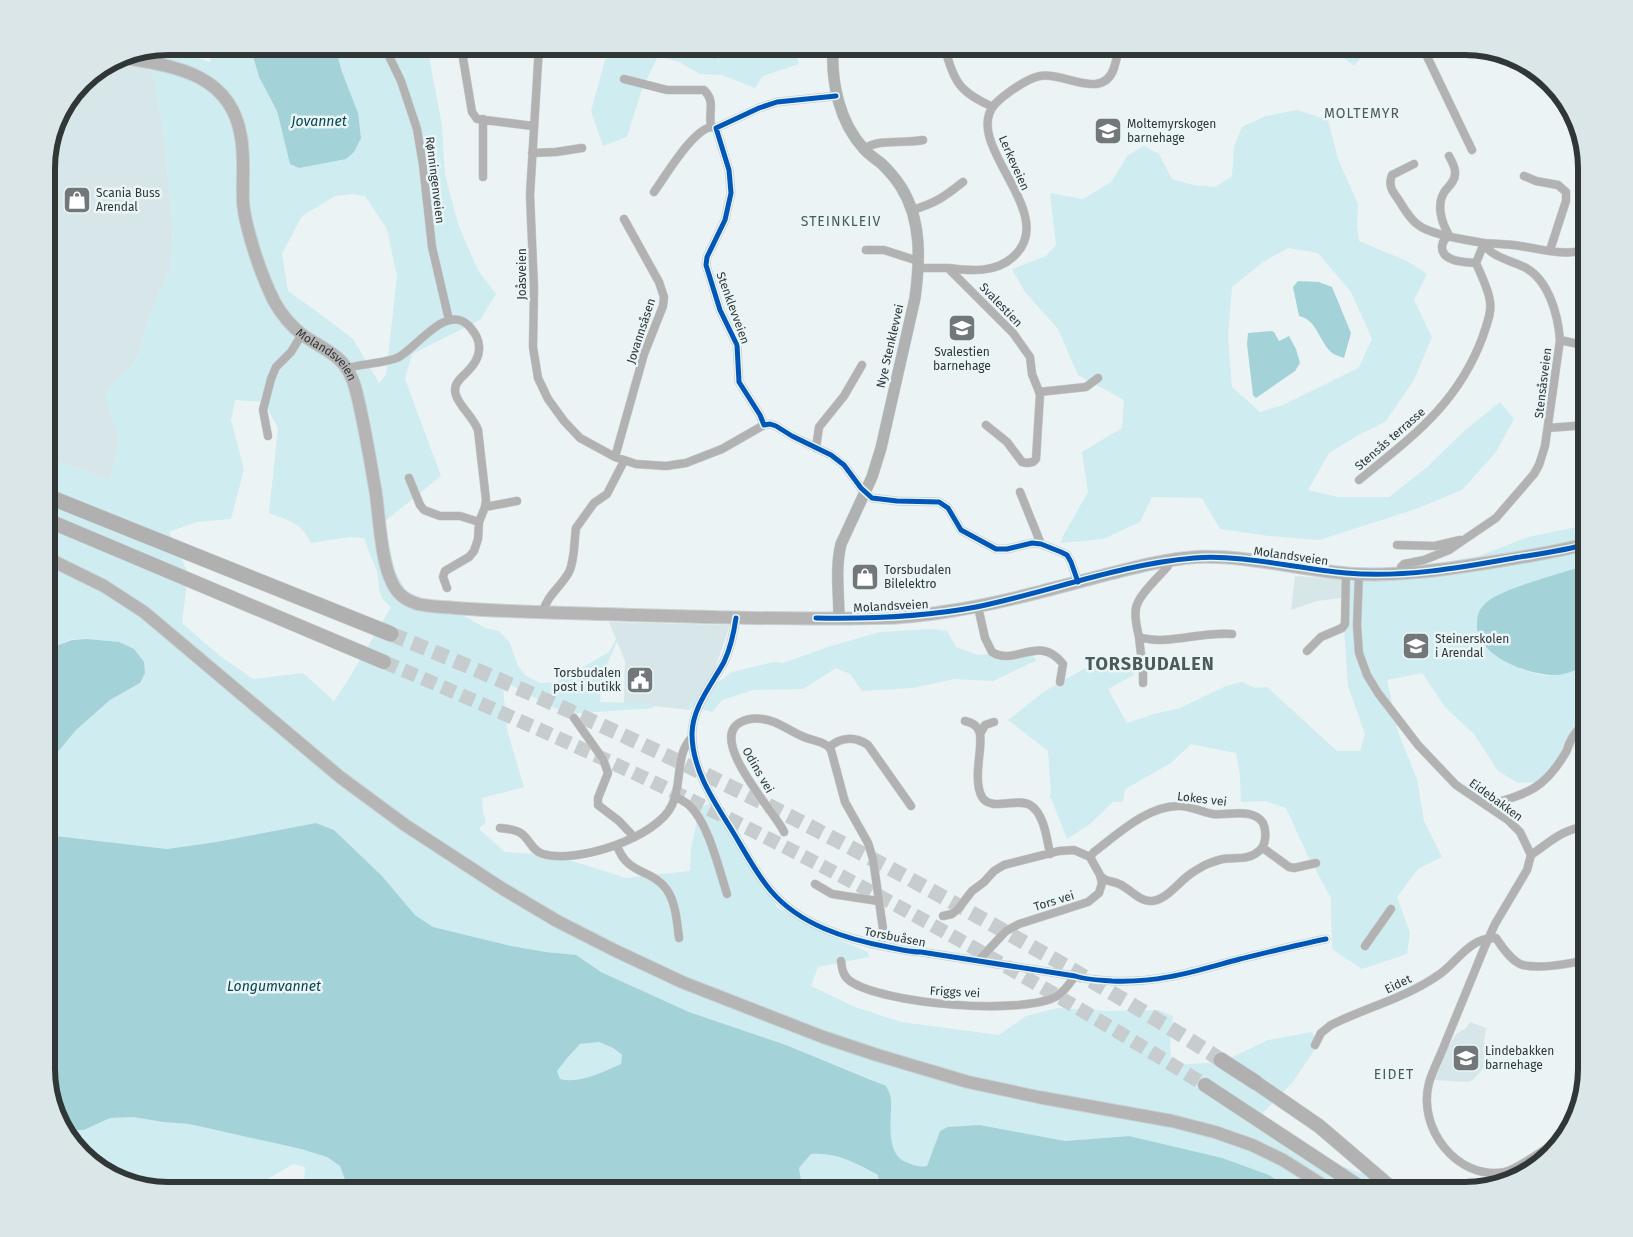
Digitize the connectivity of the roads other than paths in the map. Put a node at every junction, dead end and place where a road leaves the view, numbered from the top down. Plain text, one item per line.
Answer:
1 (389, 55) edge
2 (462, 55) edge
3 (538, 55) edge
4 (832, 55) edge
5 (947, 55) edge
6 (1118, 55) edge
7 (1426, 55) edge
8 (155, 56) edge
9 (137, 60) edge
10 (150, 62) junction
11 (624, 79) dead end
12 (836, 96) junction
13 (993, 107) junction
14 (483, 119) junction
15 (533, 126) junction
16 (713, 127) junction
17 (923, 140) dead end
18 (582, 148) dead end
19 (864, 149) junction
20 (1472, 150) dead end
21 (532, 153) junction
22 (1449, 156) dead end
23 (1414, 164) dead end
24 (1524, 176) dead end
25 (483, 177) dead end
26 (963, 182) dead end
27 (654, 192) dead end
28 (912, 210) junction
29 (624, 219) dead end
30 (1449, 235) junction
31 (1484, 243) junction
32 (866, 250) dead end
33 (1550, 250) junction
34 (1578, 252) edge
35 (1476, 263) junction
36 (918, 265) junction
37 (948, 268) junction
38 (449, 320) junction
39 (302, 334) junction
40 (1560, 340) junction
41 (1578, 344) edge
42 (862, 365) dead end
43 (347, 368) junction
44 (1098, 378) dead end
45 (1039, 392) junction
46 (764, 425) junction
47 (986, 425) dead end
48 (1578, 426) edge
49 (1548, 428) junction
50 (268, 436) dead end
51 (816, 448) junction
52 (615, 457) junction
53 (624, 461) junction
54 (409, 478) dead end
55 (1359, 480) dead end
56 (866, 492) junction
57 (1020, 492) dead end
58 (55, 500) edge
59 (516, 500) dead end
60 (485, 506) junction
61 (479, 522) junction
62 (55, 524) edge
63 (1464, 541) junction
64 (1041, 544) junction
65 (1397, 545) dead end
66 (1578, 546) edge
67 (1169, 560) junction
68 (55, 562) edge
69 (55, 568) edge
70 (1346, 573) junction
71 (1400, 573) junction
72 (1359, 574) junction
73 (1078, 582) junction
74 (446, 588) dead end
75 (978, 607) junction
76 (543, 612) junction
77 (736, 618) junction
78 (839, 618) junction
79 (392, 634) tunnel mouth
80 (1232, 634) dead end
81 (1139, 637) junction
82 (1307, 651) dead end
83 (384, 662) tunnel mouth
84 (1060, 682) dead end
85 (1142, 683) dead end
86 (574, 718) dead end
87 (965, 720) dead end
88 (994, 722) dead end
89 (1578, 730) edge
90 (980, 734) junction
91 (692, 737) junction
92 (828, 747) junction
93 (676, 796) junction
94 (911, 806) dead end
95 (1490, 807) junction
96 (500, 828) dead end
97 (1578, 828) edge
98 (784, 832) dead end
99 (634, 837) junction
100 (617, 845) junction
101 (1263, 848) junction
102 (1050, 854) junction
103 (1531, 855) junction
104 (1090, 857) junction
105 (1316, 863) dead end
106 (1100, 875) junction
107 (815, 884) dead end
108 (727, 894) dead end
109 (878, 901) junction
110 (1391, 910) dead end
111 (943, 916) dead end
112 (679, 938) dead end
113 (1326, 938) dead end
114 (1493, 938) junction
115 (882, 946) junction
116 (1365, 946) dead end
117 (841, 961) dead end
118 (978, 961) junction
119 (1578, 961) edge
120 (1074, 976) junction
121 (1315, 1045) dead end
122 (1221, 1060) tunnel mouth
123 (1255, 1082) joint
124 (1206, 1085) tunnel mouth
125 (1547, 1147) edge
126 (1310, 1182) edge
127 (1318, 1182) edge
128 (1352, 1182) edge
129 (1384, 1182) edge

1 - 38 street, Rønningenveien
2 - 14 street
3 - 15 street, Joåsveien
4 - 12 main road, Nye Stenklevvei
5 - 13 street
6 - 13 street
7 - 20 street
8 - 10 street
9 - 10 main road, Molandsveien
10 - 39 main road, Molandsveien
11 - 16 street, Stenklevveien
12 - 16 street
12 - 19 main road, Nye Stenklevvei
13 - 37 street, Lerkeveien
14 - 15 street
14 - 25 street
15 - 21 street, Joåsveien
16 - 27 street
16 - 46 street, Stenklevveien
17 - 19 street
18 - 21 street
19 - 28 main road, Nye Stenklevvei
21 - 52 street, Joåsveien
22 - 30 street
23 - 30 street, Stensåsveien
24 - 33 street
26 - 28 street
28 - 36 main road, Nye Stenklevvei
29 - 52 street, Jovannsåsen
30 - 31 street, Stensåsveien
30 - 35 street
31 - 33 street, Stensåsveien
31 - 35 street
31 - 40 street, Stensåsveien
32 - 36 street
33 - 34 street, Stensåsveien
35 - 55 street, Stensås terrasse
36 - 37 street
36 - 56 main road, Nye Stenklevvei
37 - 45 street, Svalestien
38 - 43 street
38 - 60 street
39 - 43 main road, Molandsveien
39 - 50 street
40 - 41 street, Stensåsveien
40 - 49 street, Stensåsveien
42 - 51 street
43 - 76 main road, Molandsveien
44 - 45 street
45 - 47 street, Svalestien
46 - 51 street
46 - 53 street, Joåsveien
48 - 49 street, Stensåsveien
49 - 63 street, Stensåsveien
51 - 56 street
52 - 53 street, Joåsveien
53 - 76 street
54 - 61 street
56 - 64 street
56 - 78 main road, Nye Stenklevvei
57 - 64 street
58 - 79 highway
59 - 60 street
60 - 61 street
61 - 74 street
62 - 83 highway
63 - 65 street, Stensåsveien
63 - 71 street, Stensåsveien
64 - 73 street
66 - 71 main road, Molandsveien
67 - 70 main road, Molandsveien
67 - 73 main road, Molandsveien
67 - 81 street
68 - 127 main road
69 - 126 main road
70 - 72 main road, Molandsveien
70 - 82 street
71 - 72 main road, Molandsveien
72 - 95 street, Eidebakken
73 - 75 main road, Molandsveien
75 - 78 main road, Molandsveien
75 - 84 street
76 - 77 main road, Molandsveien
77 - 78 main road, Molandsveien
77 - 91 street, Torsbuåsen
80 - 81 street
81 - 85 street
86 - 99 street
87 - 90 street
88 - 90 street
89 - 95 street
90 - 102 street
91 - 93 street
91 - 115 street, Torsbuåsen
92 - 94 street
92 - 98 street, Odins vei
92 - 109 street
93 - 99 street
93 - 108 street
95 - 103 street, Eidebakken
96 - 100 street
97 - 103 street
99 - 100 street
100 - 112 street
101 - 104 street, Lokes vei
101 - 105 street
101 - 106 street
102 - 104 street
102 - 111 street
103 - 114 street
104 - 106 street
106 - 118 street, Tors vei
107 - 109 street
109 - 115 street
110 - 116 street
113 - 120 street, Torsbuåsen
114 - 119 street
114 - 121 street, Eidet
114 - 125 street
115 - 118 street, Torsbuåsen
117 - 120 street, Friggs vei
118 - 120 street, Torsbuåsen
122 - 123 highway
123 - 129 highway
124 - 128 highway

